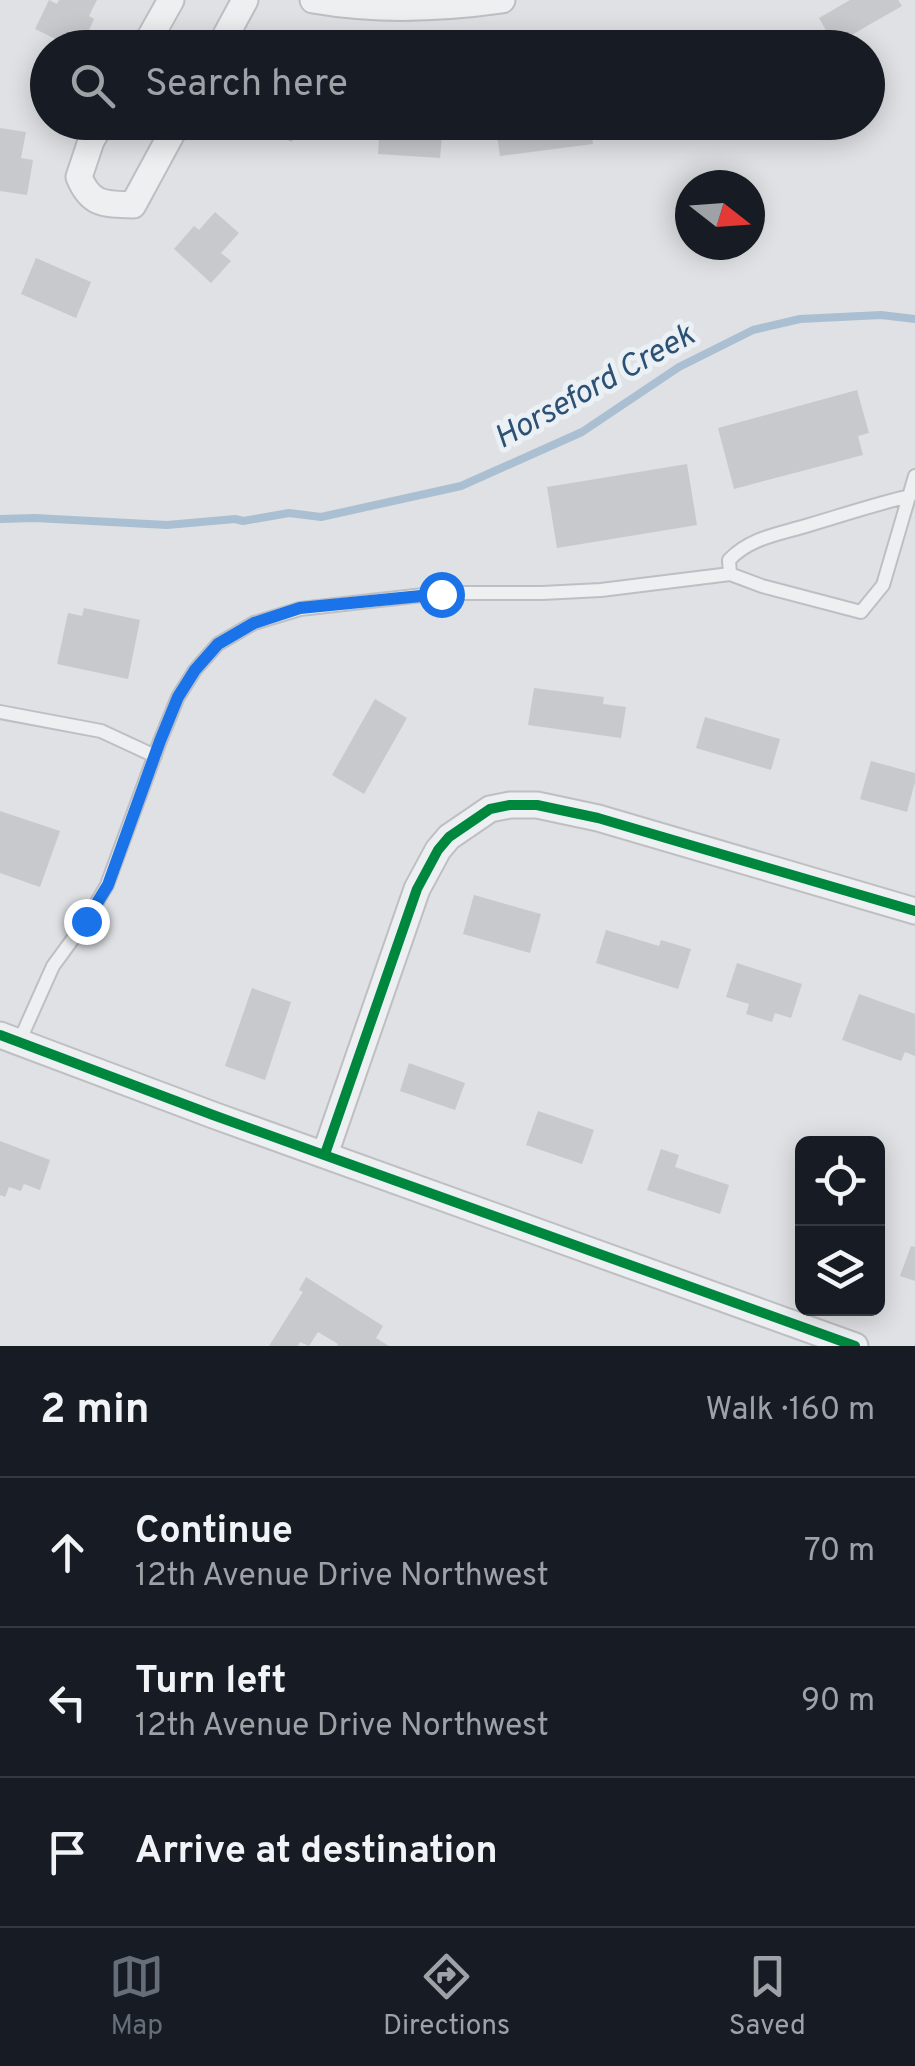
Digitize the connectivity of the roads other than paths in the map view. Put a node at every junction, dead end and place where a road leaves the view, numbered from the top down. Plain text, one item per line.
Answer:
1 (170, 0) edge
2 (245, 0) edge
3 (313, 0) edge
4 (502, 0) edge
5 (154, 30) edge
6 (229, 30) edge
7 (91, 140) edge
8 (168, 140) edge
9 (915, 476) edge
10 (910, 496) junction
11 (730, 574) junction
12 (0, 712) edge
13 (155, 756) junction
14 (915, 911) edge
15 (9, 1038) edge
16 (326, 1154) junction
17 (855, 1346) edge

1 - 5 street
2 - 6 street
3 - 4 street
7 - 8 street
9 - 10 lane
10 - 11 lane
10 - 11 lane
11 - 13 lane
12 - 13 lane
13 - 15 lane
14 - 16 street
15 - 16 street
16 - 17 street

